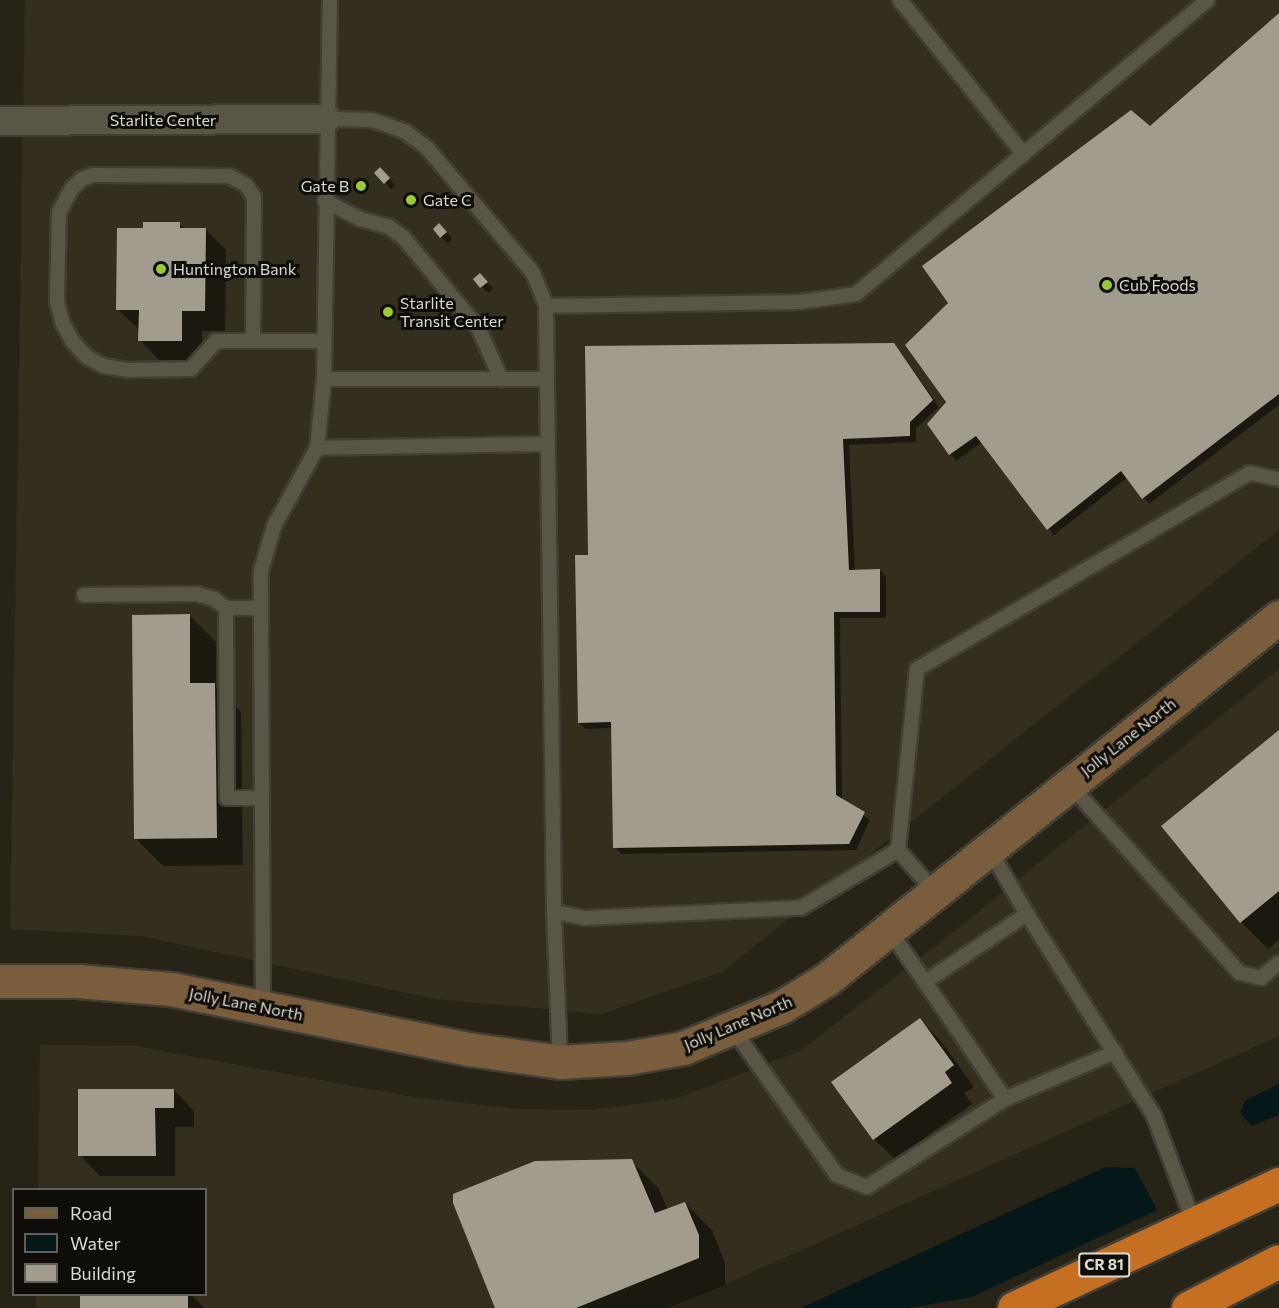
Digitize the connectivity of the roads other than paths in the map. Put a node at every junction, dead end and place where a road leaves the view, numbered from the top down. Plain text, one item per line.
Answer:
1 (330, 0) edge
2 (900, 0) edge
3 (1207, 0) edge
4 (326, 119) junction
5 (0, 121) edge
6 (1024, 155) junction
7 (325, 201) junction
8 (546, 306) junction
9 (253, 341) junction
10 (324, 341) junction
11 (547, 379) junction
12 (324, 380) junction
13 (501, 380) junction
14 (547, 444) junction
15 (317, 448) junction
16 (1279, 479) edge
17 (84, 595) dead end
18 (226, 608) junction
19 (261, 608) junction
20 (1279, 617) edge
21 (1069, 784) junction
22 (262, 798) junction
23 (988, 848) junction
24 (898, 850) junction
25 (936, 893) junction
26 (554, 912) junction
27 (1027, 914) junction
28 (890, 931) junction
29 (1279, 963) edge
30 (0, 981) edge
31 (926, 982) junction
32 (263, 1006) junction
33 (732, 1027) junction
34 (1115, 1052) junction
35 (560, 1062) junction
36 (1005, 1100) junction
37 (1279, 1184) edge
38 (1194, 1223) junction
39 (1279, 1261) edge
40 (1014, 1308) edge
41 (1188, 1308) edge

1 - 4 lane
2 - 6 lane
3 - 6 lane
4 - 5 street, Starlite Center
4 - 7 lane
4 - 8 lane
6 - 8 lane
7 - 10 lane
7 - 13 lane
8 - 11 lane
9 - 9 lane
9 - 10 lane
10 - 12 lane
11 - 13 lane
11 - 14 lane
12 - 13 lane
12 - 15 lane
14 - 15 lane
14 - 26 lane
15 - 19 lane
16 - 24 lane
17 - 18 lane
18 - 19 lane
18 - 22 lane
19 - 22 lane
20 - 21 street, Jolly Lane North
21 - 23 street, Jolly Lane North
21 - 29 lane
22 - 32 lane
23 - 25 street, Jolly Lane North
23 - 27 lane
24 - 25 lane
24 - 26 lane
25 - 28 street, Jolly Lane North
26 - 35 lane
27 - 31 lane
27 - 34 lane
28 - 31 lane
28 - 33 street, Jolly Lane North
30 - 32 street, Jolly Lane North
31 - 36 lane
32 - 35 street, Jolly Lane North
33 - 35 street, Jolly Lane North
33 - 36 lane
34 - 36 lane
34 - 38 lane
37 - 38 highway, CR 81
38 - 40 highway, CR 81
39 - 41 highway

